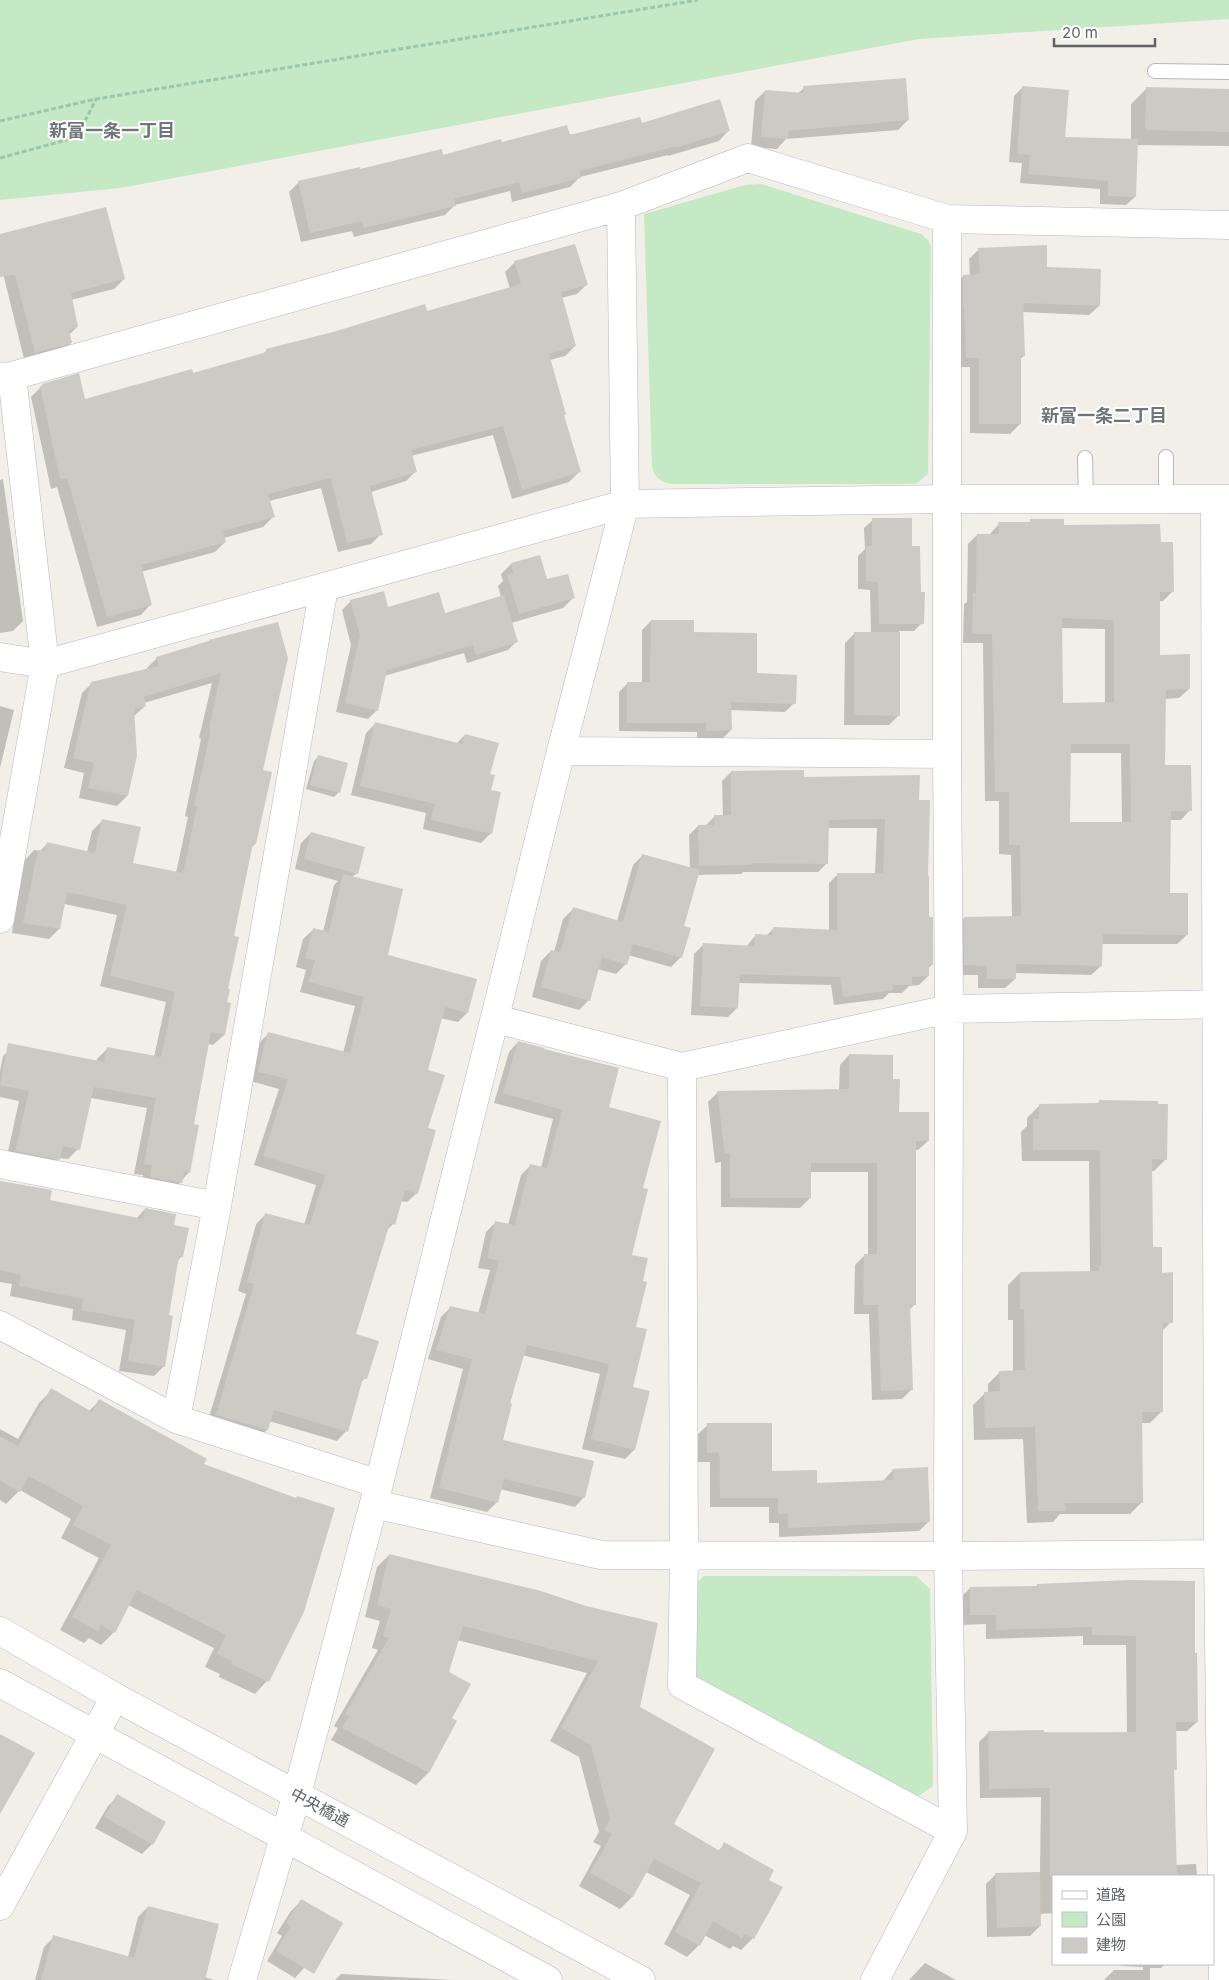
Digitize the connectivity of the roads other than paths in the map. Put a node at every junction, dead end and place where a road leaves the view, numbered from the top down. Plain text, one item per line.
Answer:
1 (1155, 71) dead end
2 (1229, 72) edge
3 (621, 206) junction
4 (947, 219) junction
5 (1229, 225) edge
6 (6, 377) edge
7 (1166, 457) dead end
8 (1085, 458) dead end
9 (947, 499) junction
10 (1086, 499) junction
11 (1166, 499) junction
12 (1222, 499) edge
13 (625, 504) junction
14 (324, 587) junction
15 (0, 657) edge
16 (45, 664) junction
17 (561, 751) junction
18 (947, 754) junction
19 (0, 919) edge
20 (1223, 1004) edge
21 (949, 1009) junction
22 (496, 1019) junction
23 (682, 1067) junction
24 (0, 1164) edge
25 (217, 1206) junction
26 (0, 1325) edge
27 (176, 1419) junction
28 (377, 1494) junction
29 (1224, 1554) edge
30 (684, 1556) junction
31 (948, 1556) junction
32 (0, 1631) edge
33 (0, 1683) edge
34 (115, 1697) junction
35 (94, 1735) junction
36 (296, 1794) junction
37 (953, 1831) junction
38 (284, 1837) junction
39 (0, 1906) edge
40 (242, 1980) edge
41 (548, 1980) edge
42 (640, 1980) edge
43 (875, 1980) edge
44 (1223, 1980) edge

1 - 2 lane
3 - 4 street
3 - 6 street
3 - 13 street
4 - 5 street
4 - 9 street
6 - 16 street
7 - 11 lane
8 - 10 lane
9 - 10 street
9 - 13 street
9 - 18 street
10 - 11 street
11 - 12 street
12 - 20 street
13 - 14 street
13 - 17 street
14 - 16 street
14 - 25 street
15 - 16 street
16 - 19 street
17 - 18 street
17 - 22 street
18 - 21 street
20 - 21 street
20 - 29 street
21 - 23 street
21 - 31 street
22 - 23 street
22 - 28 street
23 - 30 street
24 - 25 street
25 - 27 street
26 - 27 street
27 - 28 street
28 - 30 street
28 - 36 street
29 - 31 street
29 - 44 street
30 - 31 street
30 - 37 street
31 - 37 street
32 - 34 street, 中央橋通
33 - 35 street
34 - 35 street
34 - 36 street, 中央橋通
35 - 38 street
35 - 39 street
36 - 38 street
36 - 42 street, 中央橋通
37 - 43 street
38 - 40 street
38 - 41 street

